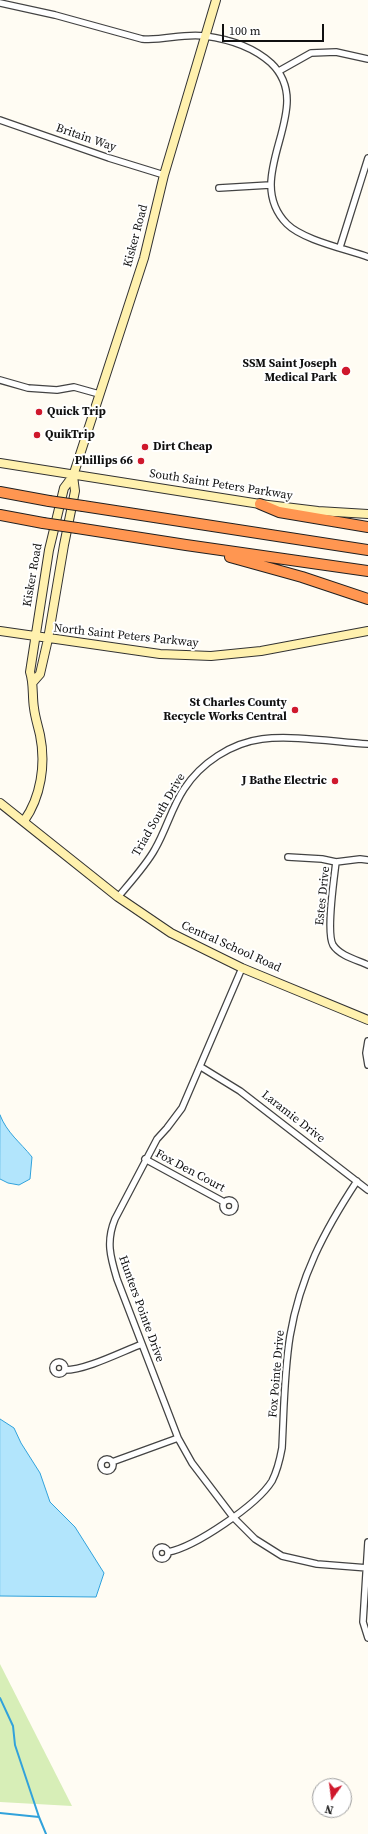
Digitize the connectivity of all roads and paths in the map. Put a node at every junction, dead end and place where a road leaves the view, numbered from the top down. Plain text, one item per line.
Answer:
1 (216, 0) edge
2 (0, 3) edge
3 (205, 36) junction
4 (368, 59) edge
5 (280, 71) junction
6 (0, 120) edge
7 (368, 158) edge
8 (164, 175) junction
9 (270, 185) junction
10 (219, 188) dead end
11 (340, 247) junction
12 (368, 257) edge
13 (0, 380) edge
14 (99, 394) junction
15 (0, 463) edge
16 (73, 476) junction
17 (0, 492) edge
18 (260, 504) junction
19 (368, 514) edge
20 (0, 515) edge
21 (368, 527) edge
22 (186, 545) junction
23 (368, 550) edge
24 (368, 570) edge
25 (368, 599) edge
26 (0, 631) edge
27 (368, 631) edge
28 (34, 637) junction
29 (48, 639) junction
30 (33, 682) junction
31 (368, 744) edge
32 (0, 803) edge
33 (24, 821) junction
34 (288, 857) dead end
35 (368, 860) edge
36 (336, 862) junction
37 (118, 897) junction
38 (368, 965) edge
39 (242, 968) junction
40 (368, 1020) edge
41 (368, 1041) edge
42 (368, 1065) edge
43 (200, 1067) junction
44 (145, 1159) junction
45 (357, 1182) junction
46 (368, 1190) edge
47 (224, 1202) dead end
48 (142, 1344) junction
49 (65, 1370) dead end
50 (178, 1438) junction
51 (112, 1462) dead end
52 (233, 1517) junction
53 (368, 1542) edge
54 (168, 1552) dead end
55 (367, 1568) edge
56 (368, 1638) edge

1 - 3 main road, Kisker Road
2 - 3 street
3 - 5 street
3 - 8 main road, Kisker Road
4 - 5 street
5 - 9 street
6 - 8 street, Britain Way
7 - 11 street
8 - 14 main road, Kisker Road
9 - 10 street
9 - 11 street
11 - 12 street
13 - 14 street
14 - 16 main road, Kisker Road
15 - 16 main road, South Saint Peters Parkway
16 - 18 main road, South Saint Peters Parkway
16 - 28 main road, Kisker Road
16 - 29 main road, Kisker Road
17 - 23 highway, bridge
18 - 19 main road, South Saint Peters Parkway
18 - 21 highway
20 - 22 highway, bridge
22 - 24 highway
22 - 25 highway
26 - 28 main road, North Saint Peters Parkway
27 - 29 main road, North Saint Peters Parkway
28 - 29 main road, North Saint Peters Parkway
28 - 30 main road, Kisker Road
29 - 30 main road, Kisker Road
30 - 33 main road, Kisker Road
31 - 37 street, Triad South Drive
32 - 33 main road, Central School Road
33 - 37 main road, Central School Road
34 - 36 street
35 - 36 street, Estes Drive
36 - 38 street, Estes Drive
37 - 39 main road, Central School Road
39 - 40 main road, Central School Road
39 - 43 street, Hunters Pointe Drive
41 - 42 street
43 - 44 street, Hunters Pointe Drive
43 - 45 street, Laramie Drive
44 - 47 street, Fox Den Court
44 - 48 street, Hunters Pointe Drive
45 - 46 street, Laramie Drive
45 - 52 street, Fox Pointe Drive
48 - 49 street
48 - 50 street, Hunters Pointe Drive
50 - 51 street
50 - 52 street, Hunters Pointe Drive
52 - 54 street, Fox Pointe Drive
52 - 55 street, Hunters Pointe Drive
53 - 55 street
55 - 56 street

